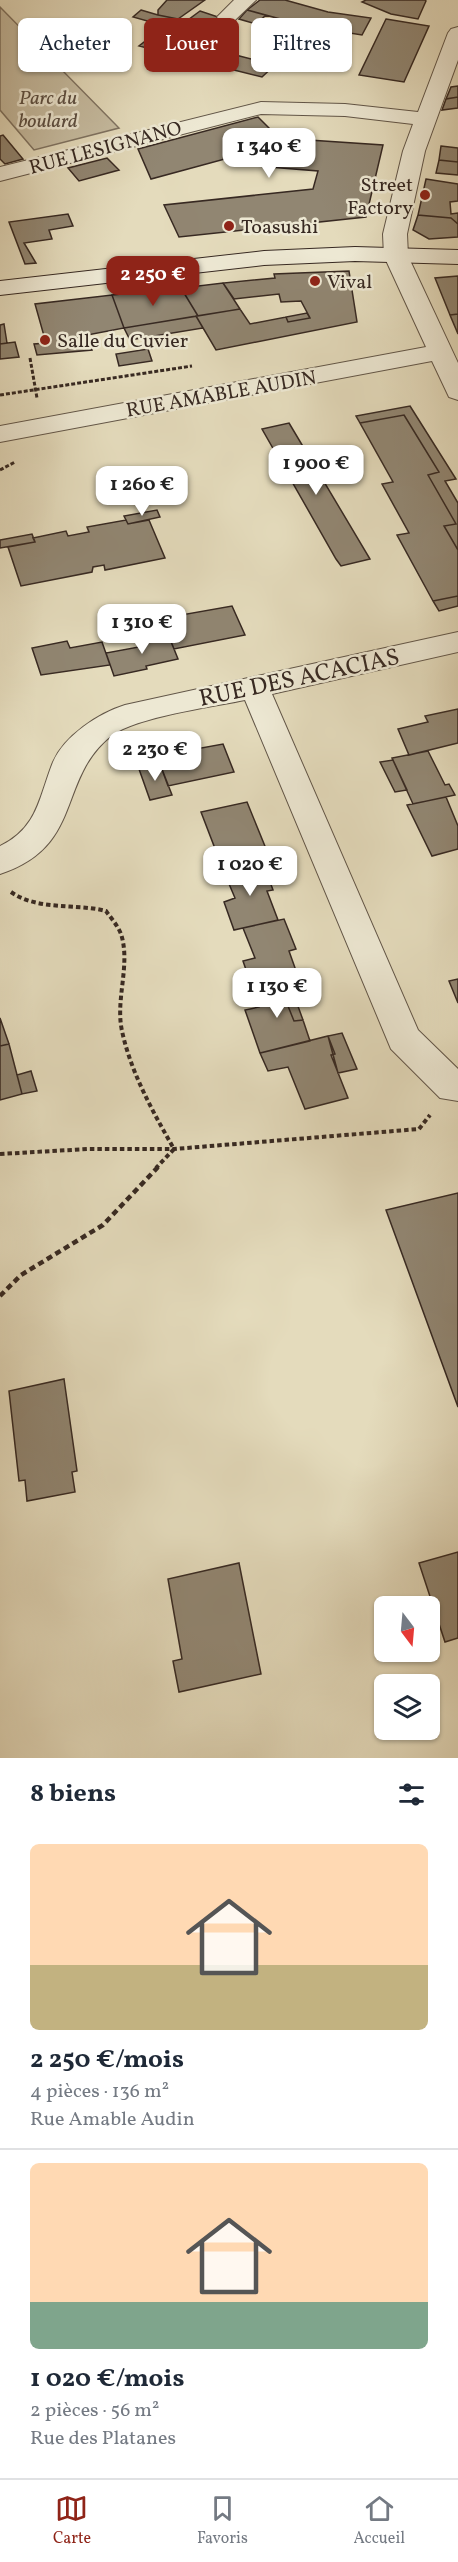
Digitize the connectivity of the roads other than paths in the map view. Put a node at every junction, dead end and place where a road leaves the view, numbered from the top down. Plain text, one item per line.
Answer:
1 (246, 0) edge
2 (227, 17) dead end
3 (458, 33) edge
4 (425, 119) junction
5 (0, 174) edge
6 (396, 256) junction
7 (458, 257) edge
8 (0, 288) edge
9 (441, 352) junction
10 (458, 392) edge
11 (0, 434) edge
12 (458, 642) edge
13 (254, 686) junction
14 (0, 861) edge
15 (456, 1087) edge

1 - 2 street
3 - 4 street
4 - 5 street, RUE LESIGNANO
4 - 6 street
6 - 7 street
6 - 8 street
6 - 9 street
9 - 10 street
9 - 11 street, RUE AMABLE AUDIN
12 - 13 street, RUE DES ACACIAS
13 - 14 street, RUE DES ACACIAS
13 - 15 street

